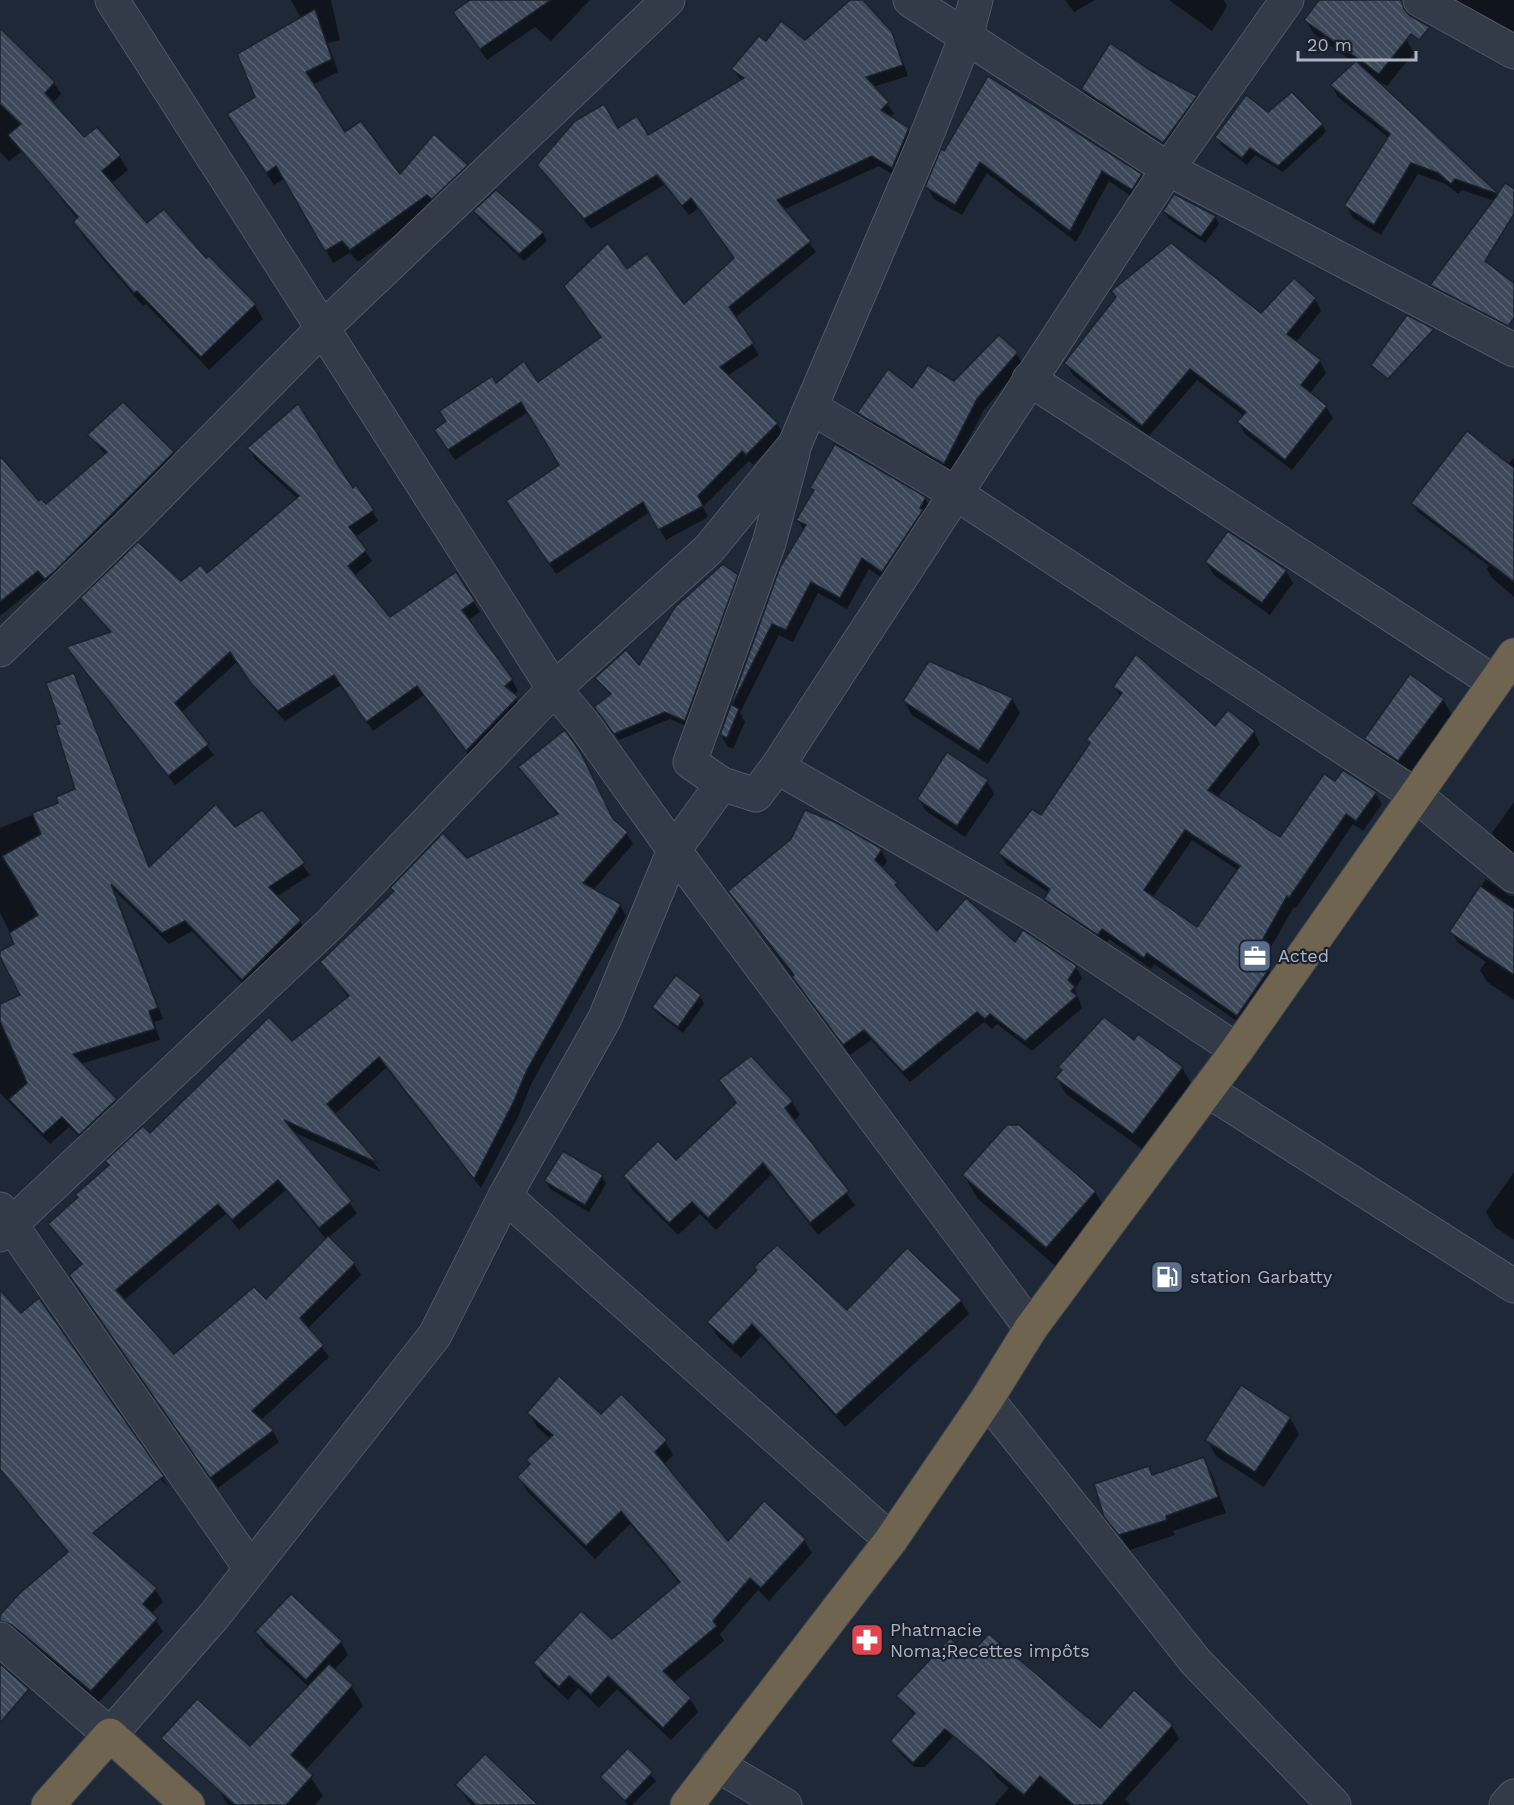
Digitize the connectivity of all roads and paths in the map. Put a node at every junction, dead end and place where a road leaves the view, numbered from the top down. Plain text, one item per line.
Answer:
1 (112, 0) edge
2 (668, 0) edge
3 (910, 0) edge
4 (976, 0) edge
5 (1287, 0) edge
6 (1420, 0) edge
7 (966, 37) junction
8 (1514, 52) edge
9 (1168, 170) junction
10 (322, 329) junction
11 (1514, 350) edge
12 (1029, 379) junction
13 (812, 408) junction
14 (795, 444) junction
15 (955, 493) junction
16 (0, 650) edge
17 (1514, 655) edge
18 (1494, 682) junction
19 (554, 689) junction
20 (777, 767) junction
21 (722, 784) junction
22 (1417, 796) junction
23 (674, 850) junction
24 (1514, 876) edge
25 (1237, 1050) junction
26 (1207, 1090) junction
27 (505, 1196) junction
28 (4, 1222) edge
29 (1514, 1286) edge
30 (1030, 1328) junction
31 (987, 1398) junction
32 (891, 1540) junction
33 (251, 1569) junction
34 (0, 1639) edge
35 (110, 1735) junction
36 (717, 1765) junction
37 (1514, 1796) edge
38 (48, 1805) edge
39 (188, 1805) edge
40 (687, 1805) edge
41 (785, 1805) edge
42 (1334, 1805) edge
43 (1506, 1805) edge

1 - 10 street
2 - 10 street
3 - 7 street
4 - 7 street
5 - 9 street
6 - 8 street
7 - 9 street
7 - 13 street
9 - 11 street
9 - 12 street
10 - 16 street
10 - 19 street
12 - 15 street
12 - 18 street
13 - 14 street
13 - 15 street
14 - 19 street
14 - 21 street
15 - 20 street
15 - 22 street
17 - 18 highway
18 - 22 highway
19 - 23 street
19 - 28 street
20 - 21 street
20 - 25 street
21 - 23 street
22 - 24 street
22 - 25 highway
23 - 27 street
23 - 30 street
25 - 26 highway
26 - 29 street
26 - 30 highway
27 - 32 street
27 - 33 street
28 - 33 street
30 - 31 highway
31 - 32 highway
31 - 42 street
32 - 36 highway
33 - 35 street
34 - 35 street
35 - 38 highway
35 - 39 highway
36 - 40 highway
36 - 41 street
37 - 43 street

